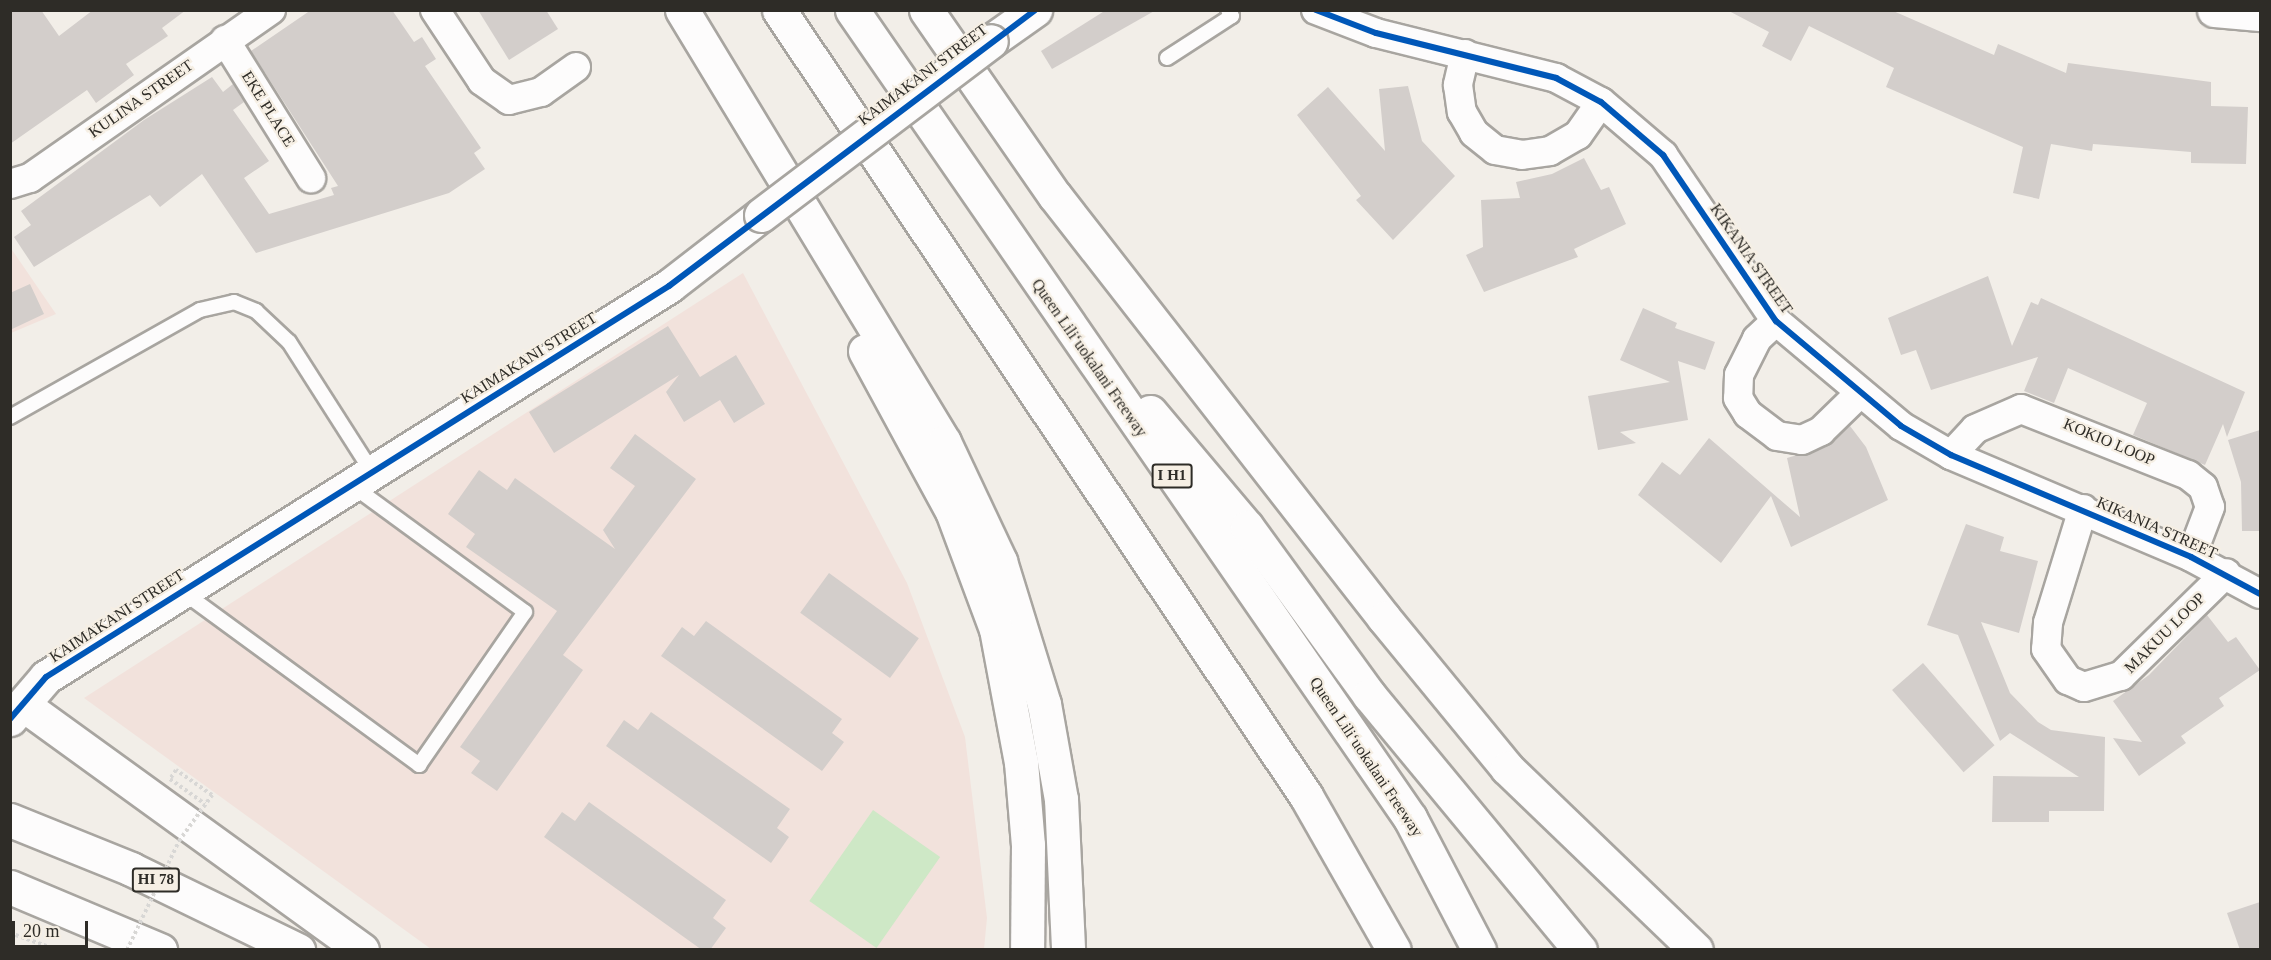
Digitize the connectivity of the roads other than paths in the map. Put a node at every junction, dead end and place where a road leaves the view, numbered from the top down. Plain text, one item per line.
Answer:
1 (271, 10) edge
2 (435, 10) edge
3 (682, 10) edge
4 (779, 10) edge
5 (852, 10) edge
6 (926, 10) edge
7 (1035, 10) edge
8 (1228, 10) edge
9 (1316, 10) edge
10 (2214, 10) edge
11 (2260, 14) edge
12 (225, 40) junction
13 (1465, 54) junction
14 (1167, 58) dead end
15 (576, 67) dead end
16 (1601, 102) junction
17 (780, 170) junction
18 (311, 178) dead end
19 (10, 184) edge
20 (1007, 242) junction
21 (1776, 321) junction
22 (1859, 394) junction
23 (10, 417) edge
24 (1951, 455) junction
25 (362, 479) junction
26 (2083, 509) junction
27 (2191, 557) junction
28 (2226, 573) junction
29 (181, 591) junction
30 (2260, 594) edge
31 (18, 712) edge
32 (10, 820) edge
33 (10, 887) edge
34 (10, 902) edge
35 (125, 941) edge
36 (160, 950) edge
37 (298, 950) edge
38 (362, 950) edge
39 (1027, 950) edge
40 (1068, 950) edge
41 (1394, 950) edge
42 (1479, 950) edge
43 (1580, 950) edge
44 (1696, 950) edge

1 - 12 street, KULINA STREET
2 - 15 street
3 - 17 main road
4 - 41 main road
5 - 20 main road, Queen Liliʻuokalani Freeway / I H1
6 - 44 main road
7 - 25 main road, KAIMAKANI STREET, bridge
8 - 14 lane
9 - 13 street, KIKANIA STREET
10 - 11 main road
12 - 18 street, EKE PLACE
12 - 19 street, KULINA STREET
13 - 16 street, KIKANIA STREET
13 - 16 street
16 - 21 street, KIKANIA STREET
17 - 39 main road
17 - 40 main road
20 - 42 main road, Queen Liliʻuokalani Freeway / I H1
20 - 43 main road
21 - 22 street, KIKANIA STREET
21 - 22 street
22 - 24 street, KIKANIA STREET
23 - 25 lane
24 - 26 street, KIKANIA STREET
24 - 27 street, KOKIO LOOP
25 - 29 main road, KAIMAKANI STREET
25 - 29 lane
26 - 27 street, KIKANIA STREET
26 - 28 street, MAKUU LOOP
27 - 28 street, KIKANIA STREET
28 - 30 street, KIKANIA STREET
29 - 31 main road, KAIMAKANI STREET
31 - 38 main road
32 - 37 main road, HI 78
33 - 35 main road
34 - 35 main road
35 - 36 main road

